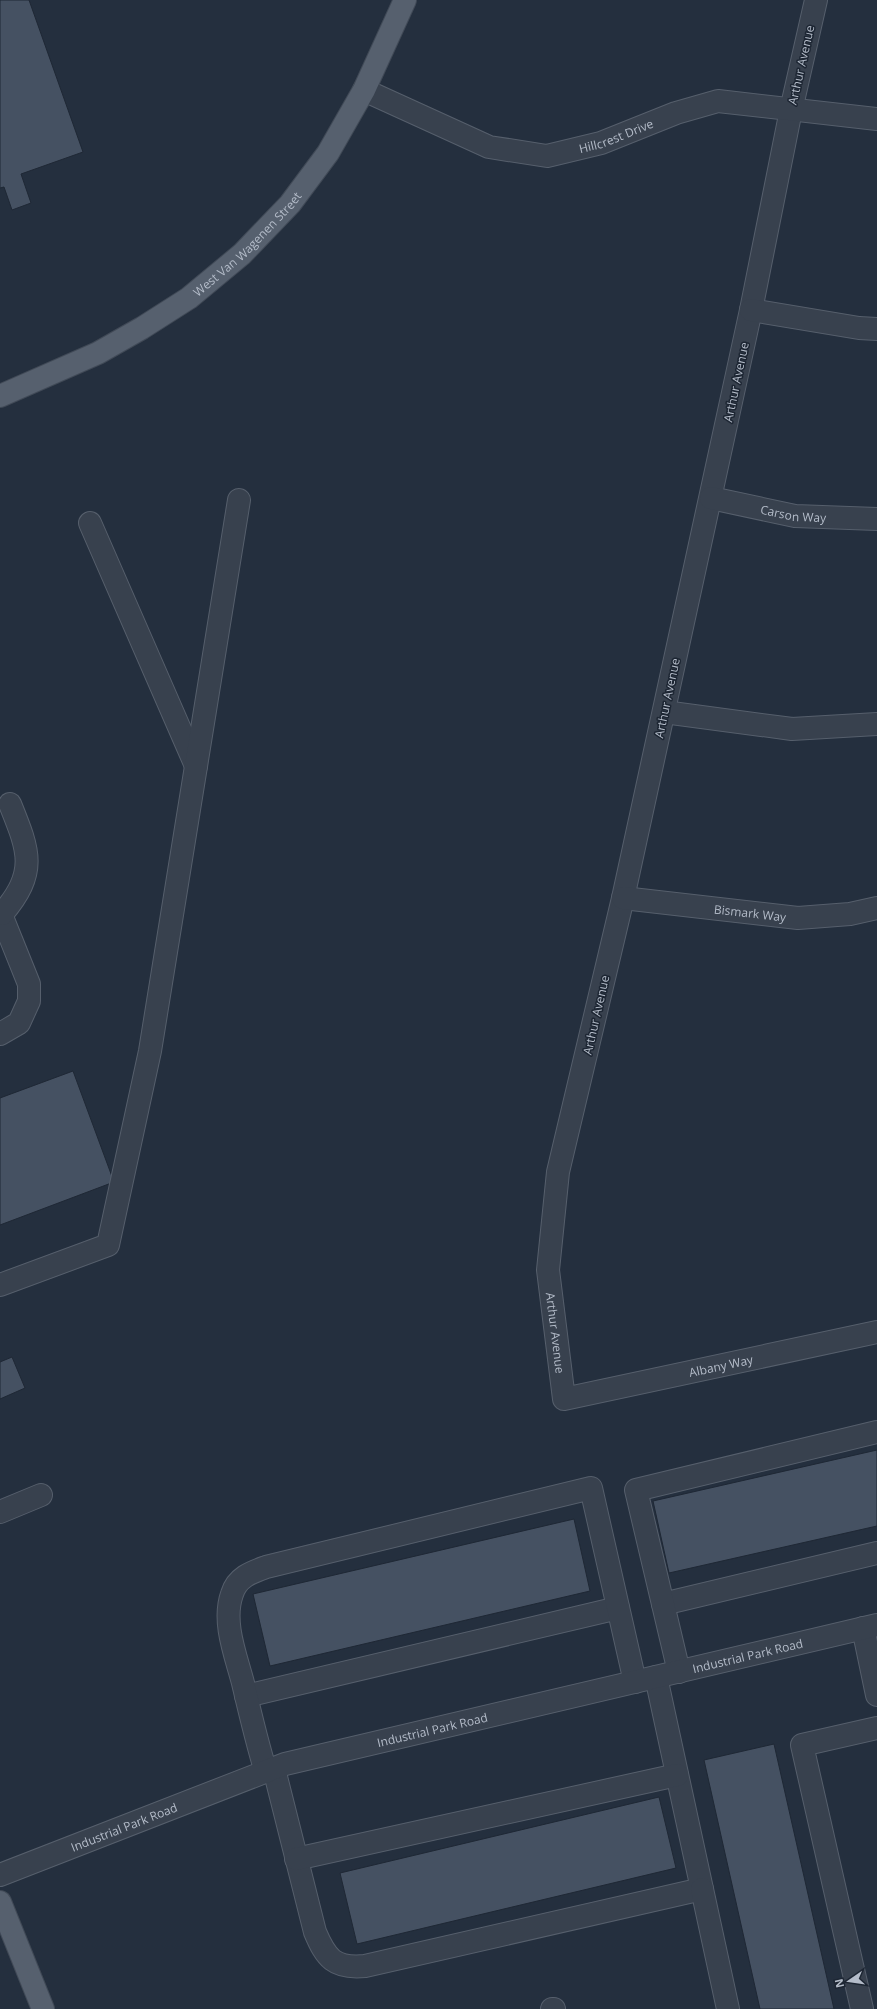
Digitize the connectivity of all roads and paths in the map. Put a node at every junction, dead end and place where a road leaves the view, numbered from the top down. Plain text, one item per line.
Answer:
1 (405, 0) edge
2 (816, 0) edge
3 (364, 90) junction
4 (791, 110) junction
5 (877, 119) edge
6 (751, 310) junction
7 (877, 329) edge
8 (0, 396) edge
9 (711, 498) junction
10 (239, 500) dead end
11 (877, 519) edge
12 (90, 523) dead end
13 (664, 712) junction
14 (877, 724) edge
15 (196, 766) junction
16 (10, 804) dead end
17 (623, 898) junction
18 (877, 908) edge
19 (1, 913) edge
20 (0, 1034) edge
21 (0, 1286) edge
22 (877, 1332) edge
23 (564, 1399) joint
24 (877, 1432) edge
25 (41, 1495) dead end
26 (0, 1512) edge
27 (877, 1554) edge
28 (663, 1604) junction
29 (618, 1608) junction
30 (870, 1627) edge
31 (679, 1672) junction
32 (656, 1677) junction
33 (635, 1682) junction
34 (877, 1695) edge
35 (246, 1696) junction
36 (877, 1728) edge
37 (270, 1770) junction
38 (678, 1775) junction
39 (296, 1859) junction
40 (0, 1875) edge
41 (702, 1889) junction
42 (0, 1902) edge
43 (43, 2009) edge
44 (728, 2009) edge
45 (862, 2009) edge

1 - 3 main road, West Van Wagenen Street
2 - 4 street, Arthur Avenue
3 - 4 street, Hillcrest Drive
3 - 8 main road, West Van Wagenen Street
4 - 5 street, Hillcrest Drive
4 - 6 street, Arthur Avenue
6 - 7 street
6 - 9 street, Arthur Avenue
9 - 11 street, Carson Way
9 - 13 street, Arthur Avenue
10 - 15 street
12 - 15 street
13 - 14 street
13 - 17 street, Arthur Avenue
15 - 21 street
16 - 19 street
17 - 18 street, Bismark Way
17 - 23 street, Arthur Avenue
19 - 20 street
22 - 23 street, Albany Way
24 - 28 street
25 - 26 street
27 - 28 street
28 - 31 street
29 - 33 street
29 - 35 street
29 - 35 street
30 - 31 street, Industrial Park Road
30 - 34 street
31 - 32 street, Industrial Park Road
32 - 33 street, Industrial Park Road
32 - 38 street
33 - 37 street, Industrial Park Road
35 - 37 street
36 - 45 street
37 - 39 street
37 - 40 street, Industrial Park Road
38 - 39 street
38 - 41 street
39 - 41 street
41 - 44 street
42 - 43 main road

